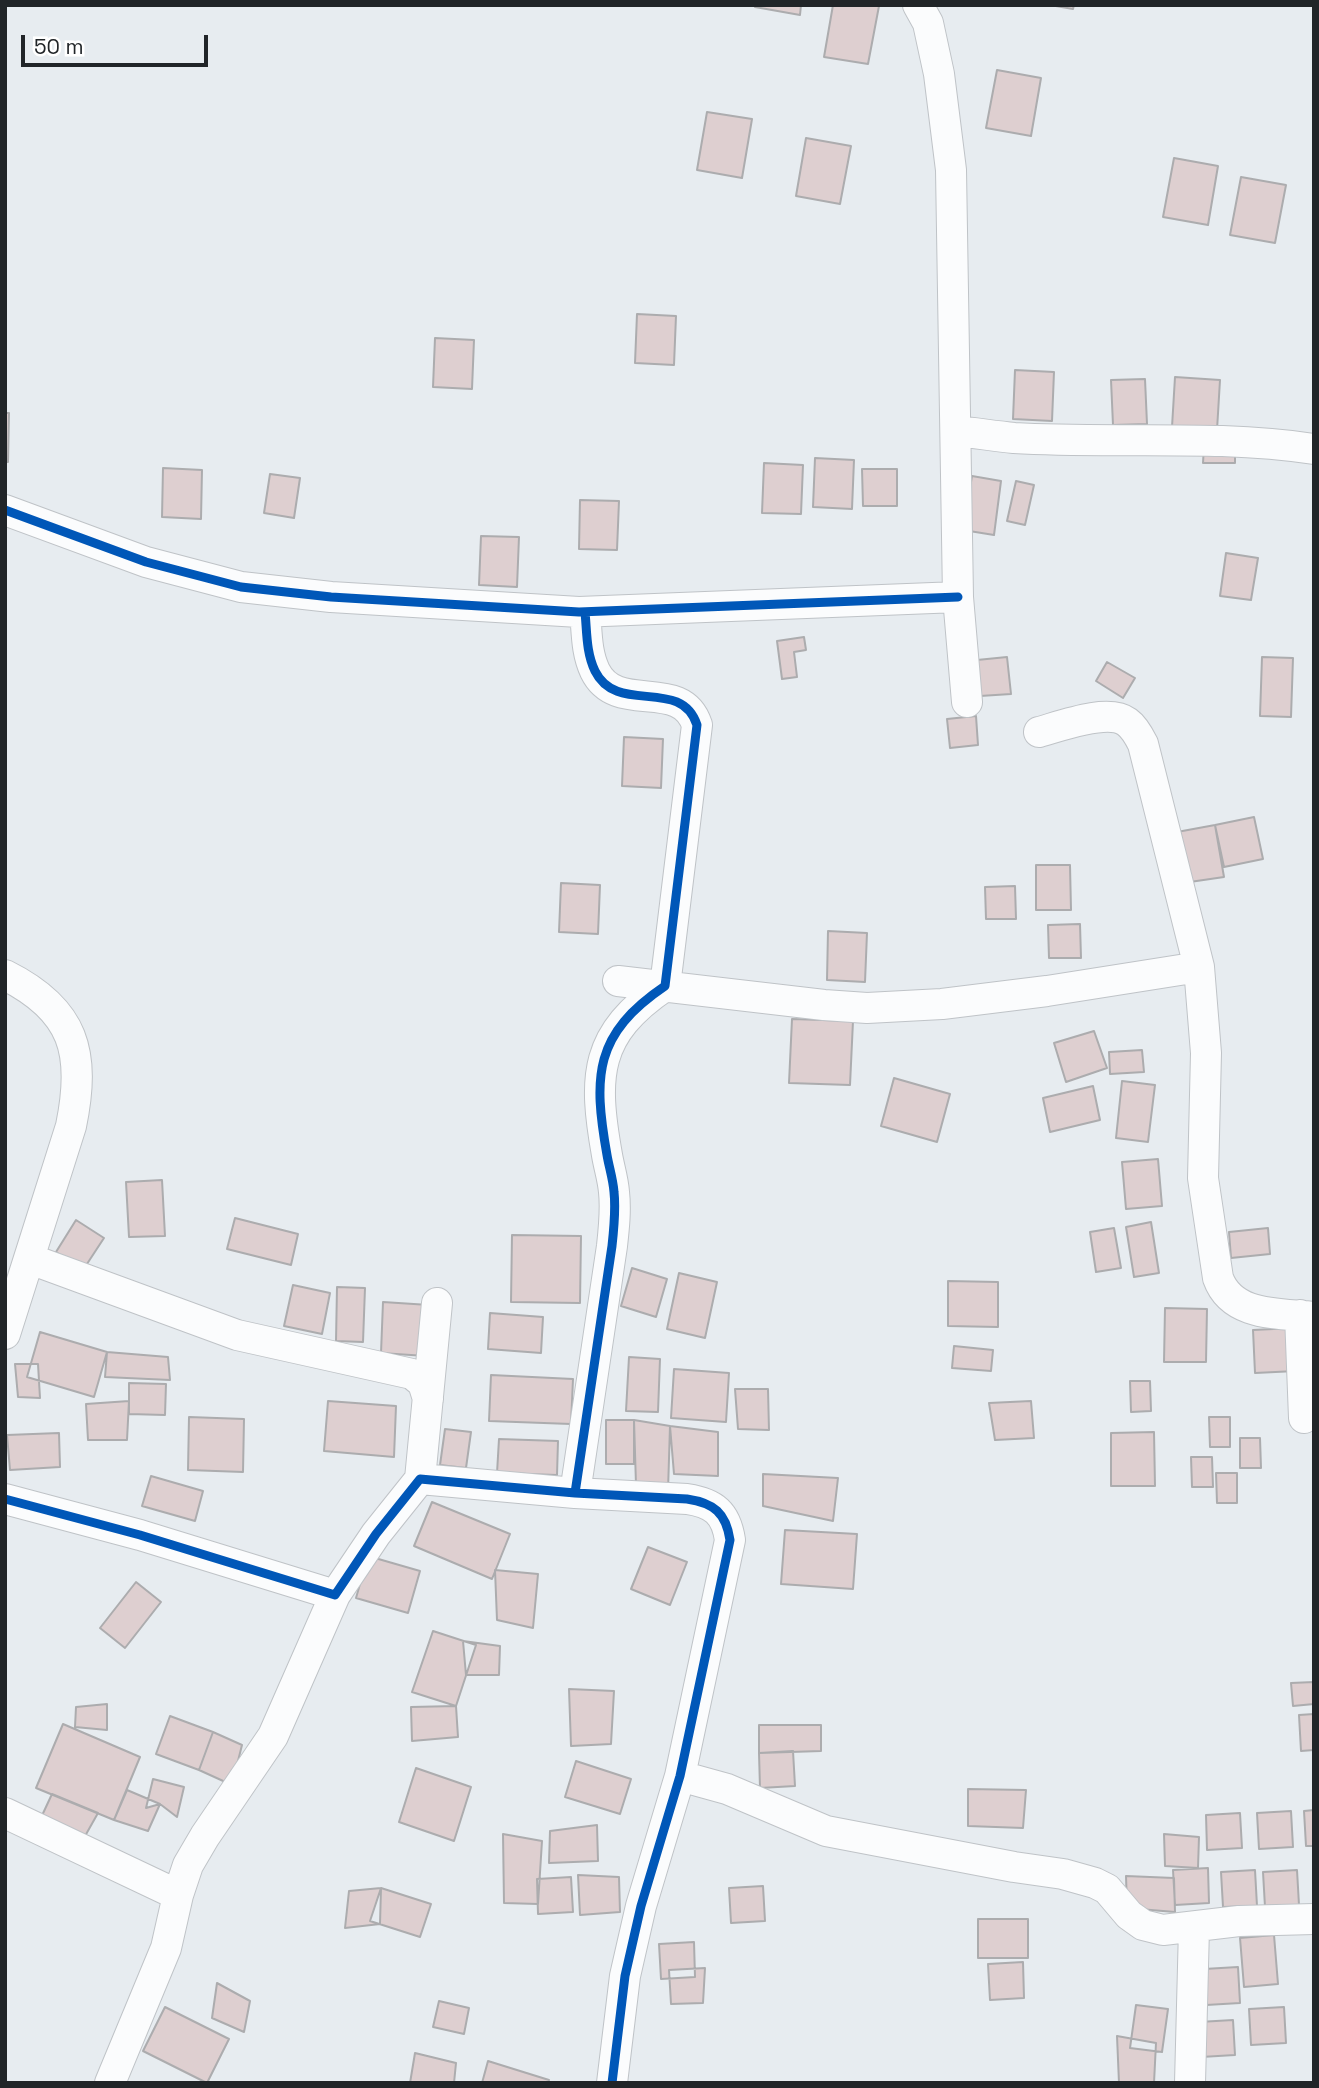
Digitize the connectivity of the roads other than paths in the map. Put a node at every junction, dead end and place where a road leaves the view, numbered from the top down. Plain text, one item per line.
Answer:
1 (918, 5) edge
2 (956, 431) junction
3 (1314, 449) edge
4 (5, 510) edge
5 (958, 597) junction
6 (585, 612) junction
7 (967, 702) dead end
8 (1039, 732) dead end
9 (1199, 967) junction
10 (5, 975) edge
11 (618, 981) dead end
12 (665, 986) junction
13 (30, 1259) junction
14 (437, 1303) dead end
15 (1307, 1316) edge
16 (5, 1334) edge
17 (428, 1399) junction
18 (1304, 1418) dead end
19 (420, 1479) junction
20 (575, 1493) junction
21 (5, 1499) edge
22 (335, 1595) junction
23 (680, 1776) junction
24 (5, 1813) edge
25 (178, 1895) junction
26 (1314, 1919) edge
27 (1194, 1928) junction
28 (110, 2083) edge
29 (612, 2083) edge
30 (1190, 2083) edge

1 - 2 street
2 - 3 street
2 - 5 street
4 - 6 street
5 - 6 street
5 - 7 street
6 - 12 street
8 - 9 street
9 - 12 street
9 - 15 street
10 - 13 street
11 - 12 street
12 - 20 street
13 - 16 street
13 - 17 street
14 - 17 street
15 - 18 street
17 - 19 street
19 - 20 street
19 - 22 street
20 - 23 street
21 - 22 street
22 - 25 street
23 - 27 street
23 - 29 street
24 - 25 street
25 - 28 street
26 - 27 street
27 - 30 street

